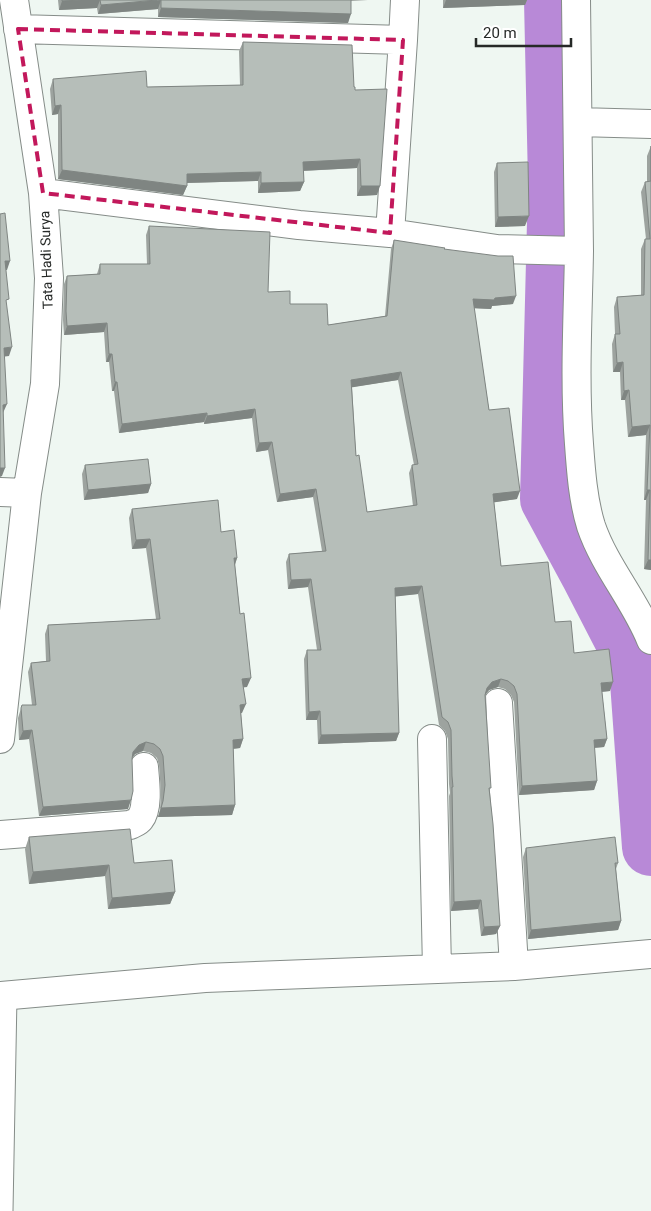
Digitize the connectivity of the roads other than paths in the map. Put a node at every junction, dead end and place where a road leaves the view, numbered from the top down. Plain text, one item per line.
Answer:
1 (14, 0) edge
2 (405, 0) edge
3 (576, 0) edge
4 (18, 29) junction
5 (403, 40) junction
6 (578, 122) junction
7 (651, 124) edge
8 (43, 193) junction
9 (390, 233) junction
10 (570, 251) junction
11 (0, 492) edge
12 (27, 493) junction
13 (643, 609) edge
14 (651, 640) edge
15 (498, 703) dead end
16 (0, 739) edge
17 (432, 739) dead end
18 (144, 767) dead end
19 (0, 835) edge
20 (640, 955) edge
21 (514, 966) junction
22 (437, 969) junction
23 (4, 996) edge
24 (3, 1211) edge

1 - 4 street, Tata Hadi Surya
2 - 5 street
3 - 6 street
4 - 5 street
4 - 8 street, Tata Hadi Surya
5 - 9 street
6 - 7 street
6 - 10 street
8 - 9 street
8 - 12 street, Tata Hadi Surya
9 - 10 street
10 - 13 street
11 - 12 street
12 - 16 street, Tata Hadi Surya
13 - 14 street
15 - 21 street
17 - 22 street
18 - 19 street
20 - 21 street
21 - 22 street
22 - 23 street
23 - 24 lane

